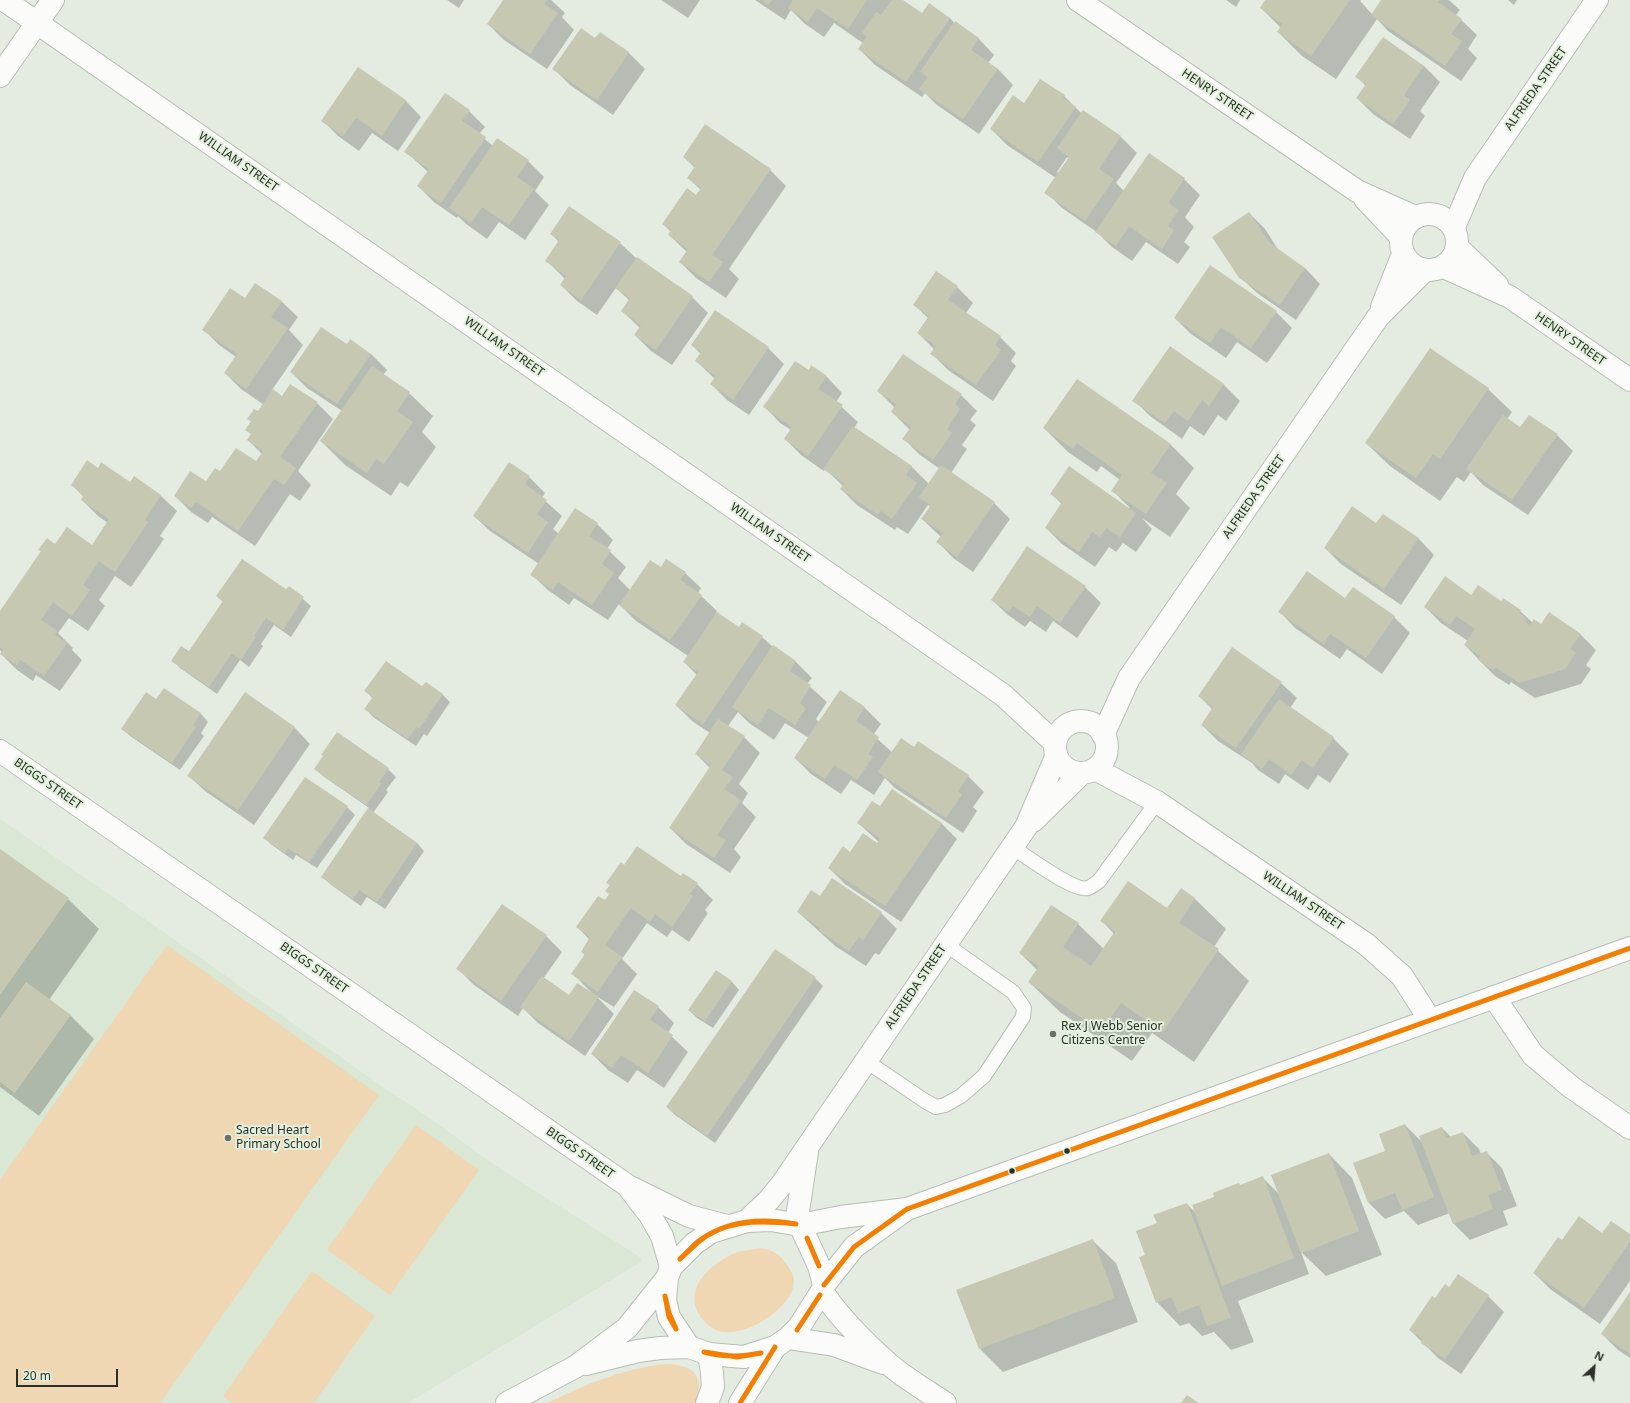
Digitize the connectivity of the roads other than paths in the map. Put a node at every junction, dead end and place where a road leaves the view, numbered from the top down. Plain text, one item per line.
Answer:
1 (4, 0) edge
2 (53, 0) edge
3 (1078, 0) edge
4 (1597, 0) edge
5 (37, 22) junction
6 (0, 76) edge
7 (1475, 178) junction
8 (1357, 191) junction
9 (1425, 216) junction
10 (1456, 237) junction
11 (1402, 246) junction
12 (1434, 268) junction
13 (1510, 297) junction
14 (1378, 317) junction
15 (1630, 380) edge
16 (1129, 678) junction
17 (1065, 737) junction
18 (1105, 743) junction
19 (0, 751) edge
20 (1088, 772) junction
21 (1157, 802) junction
22 (1026, 827) junction
23 (1012, 847) junction
24 (945, 944) junction
25 (1630, 948) edge
26 (1494, 997) junction
27 (1430, 1020) junction
28 (866, 1061) junction
29 (1630, 1128) edge
30 (807, 1147) junction
31 (628, 1186) junction
32 (907, 1209) junction
33 (737, 1224) junction
34 (798, 1224) junction
35 (669, 1273) junction
36 (823, 1288) junction
37 (782, 1343) junction
38 (699, 1350) junction
39 (892, 1366) junction
40 (575, 1367) junction
41 (507, 1403) edge
42 (707, 1403) edge
43 (740, 1403) edge
44 (945, 1403) edge

1 - 5 street, WILLIAM STREET
2 - 5 street
3 - 8 street, HENRY STREET
4 - 7 street, ALFRIEDA STREET
5 - 6 street
5 - 17 street, WILLIAM STREET
7 - 9 street, ALFRIEDA STREET
7 - 10 street, ALFRIEDA STREET
8 - 9 street, HENRY STREET
8 - 11 street, HENRY STREET
9 - 10 street
9 - 11 street
10 - 12 street
10 - 13 street, HENRY STREET
11 - 12 street
11 - 14 street, ALFRIEDA STREET
12 - 13 street, HENRY STREET
12 - 14 street, ALFRIEDA STREET
13 - 15 street, HENRY STREET
14 - 16 street, ALFRIEDA STREET
16 - 17 street, ALFRIEDA STREET
16 - 18 street, ALFRIEDA STREET
17 - 18 street
17 - 20 street
17 - 22 street, ALFRIEDA STREET
18 - 20 street
18 - 21 street, WILLIAM STREET
19 - 31 street, BIGGS STREET
20 - 21 street, WILLIAM STREET
20 - 22 street, ALFRIEDA STREET
21 - 23 lane
21 - 27 street, WILLIAM STREET
22 - 23 street, ALFRIEDA STREET
23 - 24 street, ALFRIEDA STREET
24 - 28 street, ALFRIEDA STREET
24 - 28 lane
25 - 26 street
26 - 27 street
26 - 29 street
27 - 32 street
28 - 30 street, ALFRIEDA STREET
30 - 33 street, ALFRIEDA STREET
30 - 34 street, ALFRIEDA STREET
31 - 33 street, BIGGS STREET
31 - 35 street, BIGGS STREET
32 - 34 street
32 - 36 street
33 - 34 street
33 - 35 street
34 - 36 street
35 - 38 street, BIGGS STREET
35 - 40 street
36 - 37 street
36 - 39 street
37 - 38 street
37 - 39 street
37 - 43 street
38 - 40 street
38 - 42 street
39 - 44 street
40 - 41 street

